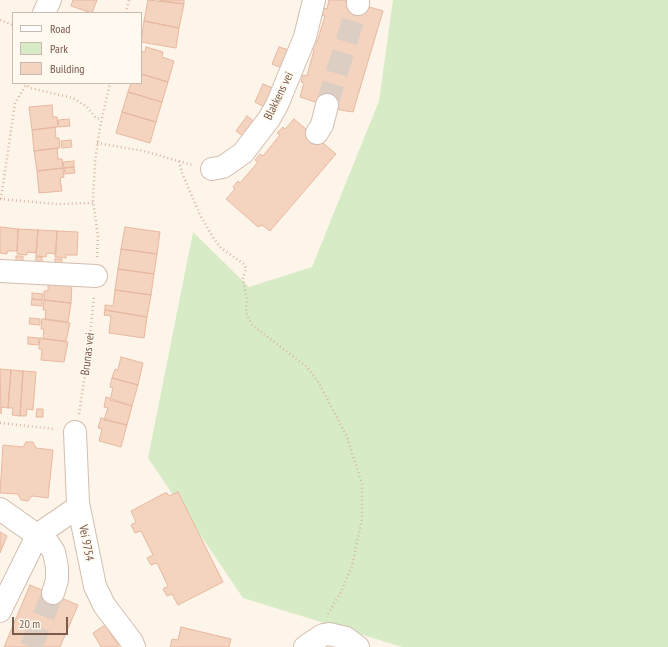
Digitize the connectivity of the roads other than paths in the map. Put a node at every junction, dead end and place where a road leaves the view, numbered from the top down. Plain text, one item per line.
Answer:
1 (50, 0) edge
2 (314, 0) edge
3 (44, 12) edge
4 (327, 105) tunnel mouth
5 (317, 133) dead end
6 (212, 169) road end
7 (0, 270) edge
8 (96, 276) road end
9 (75, 432) road end
10 (78, 507) junction
11 (0, 509) edge
12 (39, 536) junction
13 (53, 593) tunnel mouth
14 (0, 609) edge
15 (308, 644) edge
16 (133, 645) edge
17 (358, 647) edge

1 - 3 lane
2 - 6 lane, Blakkens vei
4 - 5 lane
7 - 8 lane
9 - 10 lane, Vei 9754
10 - 12 lane
10 - 16 lane, Vei 9754
11 - 12 lane
12 - 13 lane
12 - 14 lane
15 - 17 lane

